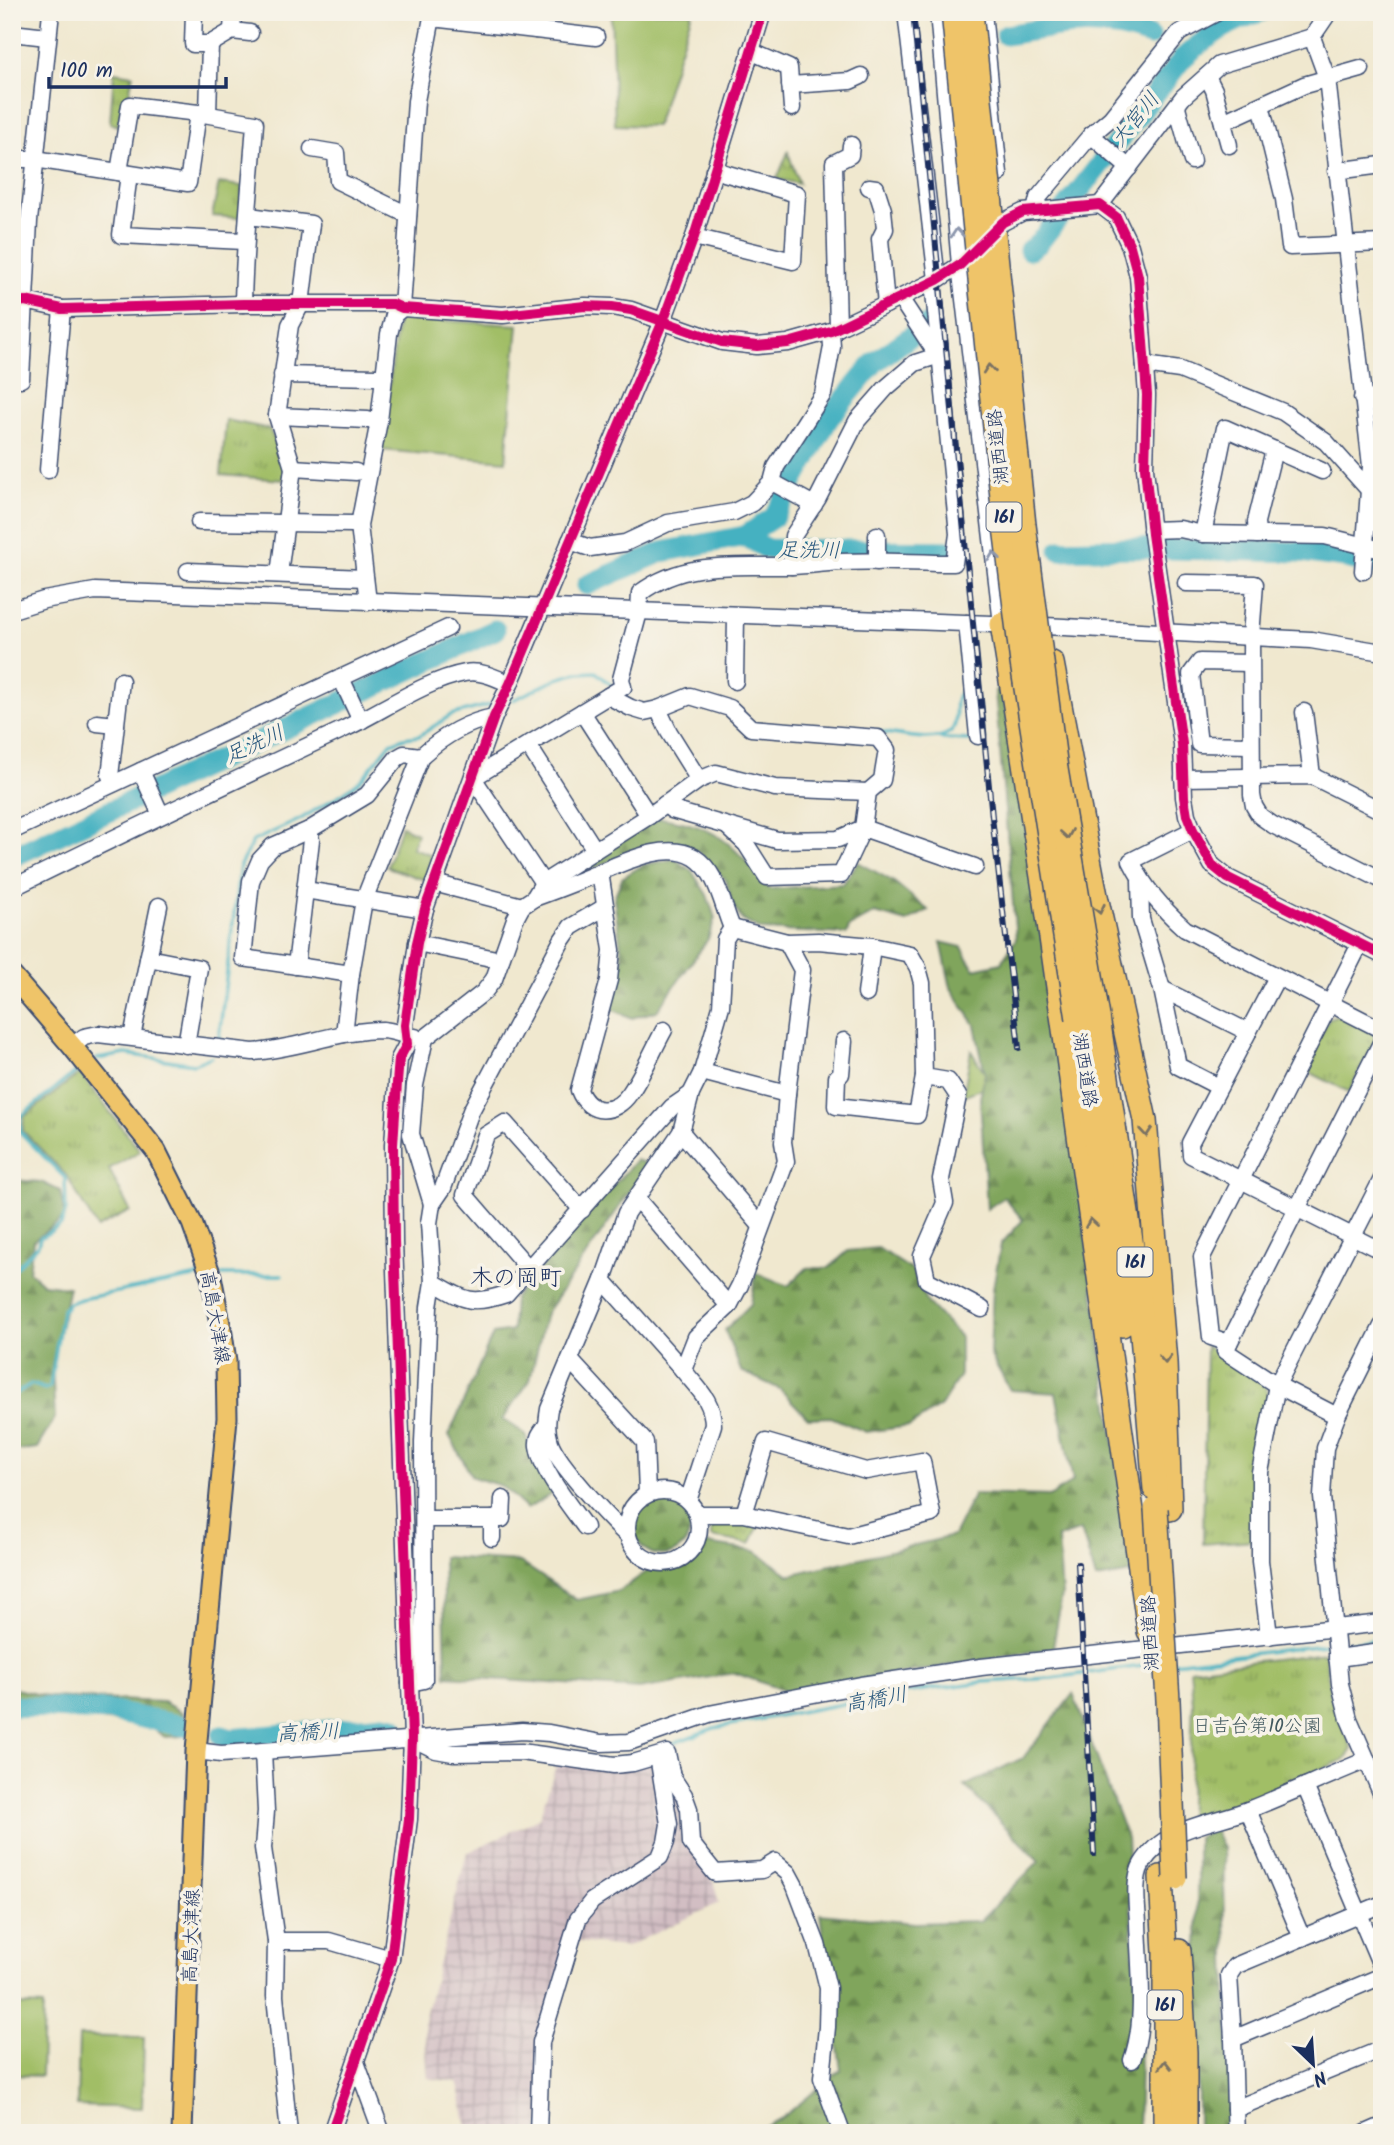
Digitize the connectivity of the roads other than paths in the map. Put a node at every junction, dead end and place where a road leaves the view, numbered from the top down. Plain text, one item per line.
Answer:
1 (51, 12) edge
2 (194, 12) edge
3 (233, 12) edge
4 (538, 12) edge
5 (763, 12) edge
6 (906, 12) edge
7 (938, 12) edge
8 (953, 12) edge
9 (971, 12) edge
10 (984, 12) edge
11 (993, 12) edge
12 (1218, 12) edge
13 (1329, 12) edge
14 (432, 15) edge
15 (536, 30) junction
16 (232, 31) junction
17 (12, 33) edge
18 (250, 33) dead end
19 (47, 37) junction
20 (596, 37) dead end
21 (1312, 37) junction
22 (210, 44) junction
23 (992, 50) junction
24 (750, 51) junction
25 (1361, 69) dead end
26 (861, 76) dead end
27 (1207, 76) junction
28 (1327, 78) junction
29 (790, 85) junction
30 (1261, 104) junction
31 (1177, 107) junction
32 (792, 108) dead end
33 (203, 113) junction
34 (1223, 122) junction
35 (1091, 135) junction
36 (851, 145) dead end
37 (1229, 145) dead end
38 (312, 149) dead end
39 (12, 159) edge
40 (35, 159) junction
41 (1192, 161) dead end
42 (1382, 165) edge
43 (1129, 167) junction
44 (714, 170) junction
45 (1336, 170) junction
46 (124, 173) junction
47 (869, 187) dead end
48 (1096, 205) junction
49 (1035, 211) junction
50 (408, 215) junction
51 (249, 216) junction
52 (20, 221) edge
53 (1003, 222) junction
54 (694, 237) junction
55 (244, 241) junction
56 (1344, 243) junction
57 (1382, 243) edge
58 (960, 265) junction
59 (935, 281) junction
60 (893, 301) junction
61 (18, 302) edge
62 (243, 304) junction
63 (301, 304) junction
64 (402, 308) junction
65 (62, 309) junction
66 (663, 321) junction
67 (834, 330) junction
68 (936, 351) junction
69 (1145, 365) junction
70 (282, 376) junction
71 (377, 377) dead end
72 (21, 379) dead end
73 (1362, 398) junction
74 (1382, 399) edge
75 (277, 416) junction
76 (368, 420) dead end
77 (1274, 450) junction
78 (293, 468) junction
79 (48, 470) dead end
80 (1322, 471) dead end
81 (356, 472) dead end
82 (772, 482) junction
83 (1376, 492) edge
84 (813, 505) junction
85 (286, 522) junction
86 (199, 523) dead end
87 (353, 524) dead end
88 (1151, 532) junction
89 (1203, 534) junction
90 (877, 535) dead end
91 (1257, 535) junction
92 (570, 541) junction
93 (1371, 550) edge
94 (877, 562) junction
95 (792, 566) junction
96 (188, 571) dead end
97 (1363, 571) dead end
98 (279, 574) junction
99 (365, 578) junction
100 (1186, 583) dead end
101 (368, 602) junction
102 (542, 606) junction
103 (12, 610) edge
104 (639, 612) junction
105 (736, 616) junction
106 (967, 623) junction
107 (1002, 624) junction
108 (1045, 626) junction
109 (448, 628) dead end
110 (1168, 634) junction
111 (1251, 636) junction
112 (1382, 652) edge
113 (1250, 663) junction
114 (342, 680) junction
115 (121, 681) dead end
116 (735, 681) dead end
117 (510, 684) junction
118 (608, 696) junction
119 (658, 709) junction
120 (582, 712) junction
121 (1304, 712) dead end
122 (359, 717) junction
123 (494, 717) junction
124 (97, 723) dead end
125 (116, 725) junction
126 (978, 736) dead end
127 (1250, 744) junction
128 (528, 746) junction
129 (421, 756) junction
130 (141, 772) junction
131 (1312, 776) junction
132 (1251, 777) junction
133 (473, 778) junction
134 (1183, 778) junction
135 (699, 780) junction
136 (114, 783) junction
137 (868, 792) junction
138 (665, 804) junction
139 (1382, 811) edge
140 (160, 813) junction
141 (649, 816) junction
142 (726, 825) junction
143 (863, 828) junction
144 (309, 830) junction
145 (1193, 830) junction
146 (12, 831) edge
147 (595, 850) junction
148 (975, 867) dead end
149 (600, 872) junction
150 (1140, 878) junction
151 (1382, 880) edge
152 (434, 883) junction
153 (543, 883) junction
154 (12, 888) edge
155 (305, 891) junction
156 (364, 900) junction
157 (528, 902) junction
158 (159, 906) dead end
159 (605, 907) junction
160 (425, 909) junction
161 (732, 928) junction
162 (787, 942) junction
163 (417, 943) junction
164 (1360, 944) junction
165 (872, 946) junction
166 (1382, 955) edge
167 (148, 958) junction
168 (500, 960) junction
169 (296, 966) junction
170 (351, 974) junction
171 (12, 976) edge
172 (1277, 977) junction
173 (1162, 989) junction
174 (866, 994) dead end
175 (1330, 1004) junction
176 (1088, 1018) junction
177 (380, 1030) junction
178 (664, 1030) dead end
179 (1382, 1030) edge
180 (1248, 1032) junction
181 (344, 1034) junction
182 (407, 1036) junction
183 (132, 1037) junction
184 (425, 1038) junction
185 (844, 1041) dead end
186 (1382, 1041) edge
187 (72, 1045) junction
188 (186, 1045) junction
189 (400, 1059) junction
190 (702, 1072) junction
191 (924, 1077) junction
192 (1219, 1087) junction
193 (691, 1094) junction
194 (787, 1094) junction
195 (681, 1132) junction
196 (1382, 1179) edge
197 (1241, 1180) junction
198 (636, 1198) junction
199 (432, 1204) junction
200 (1297, 1209) junction
201 (582, 1210) junction
202 (761, 1226) junction
203 (1353, 1237) junction
204 (1382, 1251) edge
205 (528, 1269) junction
206 (603, 1280) junction
207 (433, 1282) junction
208 (729, 1306) junction
209 (982, 1309) dead end
210 (1382, 1326) edge
211 (1229, 1343) junction
212 (570, 1360) junction
213 (683, 1370) junction
214 (1277, 1385) junction
215 (1337, 1416) junction
216 (546, 1426) junction
217 (647, 1494) junction
218 (503, 1499) dead end
219 (693, 1508) junction
220 (1150, 1509) junction
221 (744, 1514) junction
222 (424, 1519) junction
223 (492, 1519) junction
224 (585, 1527) dead end
225 (628, 1535) junction
226 (492, 1538) dead end
227 (1382, 1623) edge
228 (1334, 1629) junction
229 (1269, 1636) junction
230 (1382, 1652) edge
231 (1337, 1658) junction
232 (410, 1683) junction
233 (653, 1735) junction
234 (412, 1738) junction
235 (197, 1745) junction
236 (263, 1751) junction
237 (658, 1755) junction
238 (1367, 1760) junction
239 (1305, 1786) junction
240 (1382, 1795) edge
241 (1248, 1810) junction
242 (1168, 1878) junction
243 (1382, 1904) edge
244 (1359, 1914) junction
245 (1302, 1938) junction
246 (276, 1941) junction
247 (391, 1959) junction
248 (1382, 1968) edge
249 (1382, 1976) edge
250 (1233, 2039) junction
251 (1382, 2049) edge
252 (1132, 2060) dead end
253 (356, 2062) junction
254 (1235, 2109) junction
255 (1382, 2127) edge
256 (182, 2133) edge
257 (289, 2133) edge
258 (331, 2133) edge
259 (382, 2133) edge
260 (538, 2133) edge
261 (842, 2133) edge
262 (1165, 2133) edge
263 (1185, 2133) edge
264 (1236, 2133) edge
265 (1366, 2133) edge

1 - 19 street
2 - 22 street
3 - 16 street
4 - 15 street
5 - 24 street
6 - 59 street
58 -> 7 street
176 -> 8 highway, 湖西道路 / 161, bridge
9 -> 176 highway, 湖西道路 / 161, bridge
10 - 23 street
11 - 23 street
12 - 35 street
13 - 21 street
14 - 15 street
14 - 50 street
15 - 20 street
16 - 18 street
16 - 22 street
17 - 19 street
19 - 40 street
21 - 27 street
21 - 28 street
22 - 33 street
23 - 53 street
24 - 29 street
24 - 44 street
25 - 28 street
26 - 29 street
27 - 31 street
27 - 34 street
28 - 30 street
28 - 45 street
29 - 32 street
30 - 34 street
30 - 56 street
31 - 41 street
31 - 43 street
33 - 46 street
33 - 46 street
33 - 51 street
34 - 37 street
35 - 43 street
35 - 49 street
36 - 67 street
38 - 50 street
39 - 40 street
40 - 46 street
40 - 52 street
42 - 45 street
43 - 48 street
44 - 54 street
44 - 54 street
45 - 56 street
46 - 55 street
47 - 60 street
48 - 49 street
48 - 69 street
49 - 53 street
50 - 64 street
51 - 55 street
51 - 63 street
52 - 61 street
53 - 58 street
53 - 108 street
54 - 66 street
55 - 62 street
56 - 57 street
56 - 73 street
58 - 59 street
107 -> 58 street
59 - 60 street
59 - 68 street
60 - 67 street
60 - 68 street
61 - 65 street
61 - 72 street
62 - 63 street
62 - 65 street
63 - 64 street
63 - 70 street
64 - 66 street
64 - 99 street
65 - 79 street
66 - 67 street
66 - 92 street
67 - 82 street
68 - 84 street
68 - 94 street
69 - 83 street
69 - 88 street
70 - 71 street
70 - 75 street
73 - 74 street
73 - 83 street
75 - 76 street
75 - 78 street
77 - 80 street
77 - 89 street
77 - 91 street
78 - 81 street
78 - 85 street
82 - 84 street
82 - 92 street
83 - 93 street
84 - 95 street
85 - 86 street
85 - 87 street
85 - 98 street
88 - 89 street
88 - 110 street
89 - 91 street
90 - 94 street
91 - 93 street
92 - 102 street
93 - 97 street
94 - 95 street
95 - 104 street
96 - 98 street
98 - 99 street
99 - 101 street
100 - 111 street
101 - 102 street
101 - 103 street
102 - 104 street
102 - 117 street
104 - 105 street
104 - 118 street
105 - 106 street
105 - 116 street
106 - 107 street
106 - 126 street
107 - 108 street
220 -> 107 highway
108 - 110 street
108 -> 220 highway
109 - 114 street
110 - 111 street
110 - 134 street
111 - 112 street
111 - 113 street
113 - 127 street
113 - 127 street
114 - 122 street
114 - 130 street
115 - 125 street
117 - 122 street
117 - 123 street
118 - 119 street
118 - 120 street
119 - 135 street
119 - 137 street
120 - 128 street
120 - 141 street
121 - 131 street
122 - 140 street
123 - 129 street
123 - 133 street
124 - 125 street
125 - 136 street
127 - 132 street
128 - 133 street
128 - 147 street
129 - 144 street
129 - 156 street
130 - 136 street
130 - 140 street
131 - 132 street
131 - 139 street
132 - 134 street
132 - 151 street
133 - 152 street
133 - 153 street
134 - 145 street
135 - 137 street
135 - 138 street
136 - 146 street
137 - 143 street
138 - 141 street
138 - 142 street
140 - 154 street
141 - 147 street
142 - 143 street
142 - 143 street
143 - 148 street
144 - 155 street
144 - 169 street
145 - 150 street
145 - 164 street
147 - 153 street
149 - 157 street
149 - 159 street
149 - 161 street
150 - 172 street
150 - 173 street
152 - 157 street
152 - 160 street
153 - 157 street
155 - 156 street
155 - 169 street
156 - 160 street
156 - 170 street
157 - 168 street
158 - 167 street
159 - 178 street
159 - 199 street
160 - 163 street
161 - 162 street
161 - 190 street
162 - 165 street
162 - 194 street
163 - 168 street
163 - 182 street
164 - 166 street
164 - 175 street
165 - 174 street
165 - 191 street
167 - 183 street
167 - 188 street
168 - 184 street
169 - 170 street
170 - 181 street
171 - 187 main road, 高島大津線
172 - 175 street
172 - 180 street
173 - 180 street
173 - 192 street
175 - 179 street
175 - 197 street
176 - 220 highway, 湖西道路 / 161
177 - 181 street
177 - 182 street
177 - 189 street
180 - 192 street
181 - 188 street
182 - 184 street
182 - 189 street
183 - 187 street
183 - 188 street
184 - 199 street
185 - 191 street
186 - 200 street
187 - 235 main road, 高島大津線
189 - 232 street
190 - 193 street
190 - 194 street
191 - 209 street
192 - 197 street
193 - 195 street
193 - 201 street
194 - 202 street
195 - 198 street
195 - 202 street
196 - 203 street
197 - 200 street
197 - 211 street
198 - 206 street
198 - 208 street
199 - 207 street
200 - 203 street
200 - 211 street
201 - 205 street
201 - 205 street
202 - 208 street
203 - 204 street
203 - 214 street
205 - 207 street
206 - 212 street
206 - 213 street
207 - 222 street
208 - 213 street
210 - 215 street
211 - 214 street
212 - 216 street
212 - 217 street
213 - 219 street
214 - 215 street
214 - 229 street
215 - 228 street
216 - 224 street
216 - 225 street
217 - 219 street
217 - 225 street
218 - 223 street
219 - 221 street
219 - 225 street
220 - 242 highway, 湖西道路 / 161
220 - 242 highway, 湖西道路 / 161, bridge
221 - 221 street
222 - 223 street
222 - 232 street
223 - 226 street
227 - 228 street
228 - 229 street
228 - 231 street
229 - 233 street
230 - 231 street
231 - 238 street
232 - 234 street
233 - 234 street
233 - 237 street
234 - 236 street
234 - 237 street
234 - 247 street
235 - 236 street
235 - 256 main road, 高島大津線
236 - 246 street
237 - 260 street
237 - 261 street
238 - 239 street
238 - 240 street
239 - 241 street
239 - 244 street
241 - 245 street
241 - 252 street
262 -> 242 highway, 湖西道路 / 161
242 - 263 highway, 湖西道路 / 161
243 - 244 street
244 - 245 street
244 - 248 street
245 - 250 street
246 - 247 street
246 - 257 street
247 - 253 street
249 - 250 street
250 - 254 street
251 - 254 street
253 - 258 street
253 - 259 street
254 - 264 street
255 - 265 street

